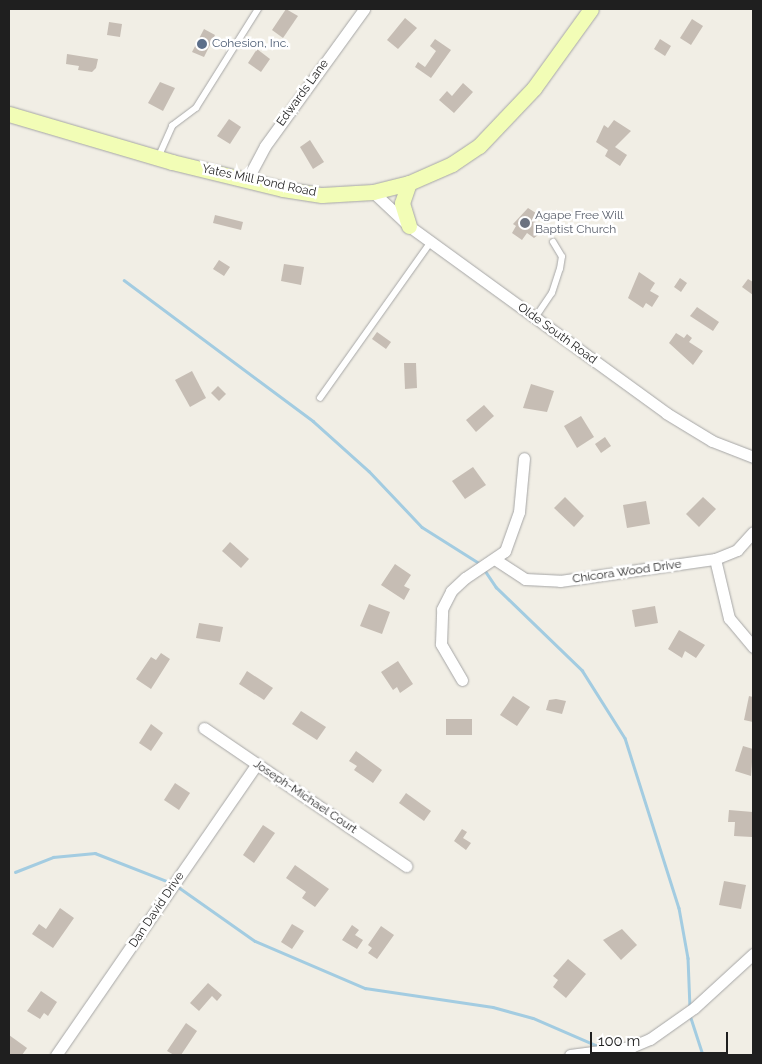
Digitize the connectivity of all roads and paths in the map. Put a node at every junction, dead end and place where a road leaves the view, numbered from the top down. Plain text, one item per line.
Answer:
1 (258, 9) edge
2 (364, 9) edge
3 (591, 9) edge
4 (9, 114) edge
5 (158, 158) junction
6 (247, 180) junction
7 (409, 183) junction
8 (373, 192) junction
9 (409, 226) junction
10 (431, 242) junction
11 (552, 242) dead end
12 (535, 318) junction
13 (320, 398) dead end
14 (753, 457) edge
15 (524, 458) dead end
16 (753, 532) edge
17 (715, 559) junction
18 (496, 560) junction
19 (753, 647) edge
20 (462, 680) dead end
21 (204, 728) dead end
22 (257, 764) junction
23 (406, 866) dead end
24 (753, 954) edge
25 (56, 1055) edge
26 (570, 1055) edge

1 - 5 lane
2 - 6 street, Edwards Lane
3 - 7 street, Yates Mill Pond Road
4 - 5 street, Yates Mill Pond Road
5 - 6 street, Yates Mill Pond Road
6 - 8 street, Yates Mill Pond Road
7 - 8 street, Yates Mill Pond Road
7 - 9 street
8 - 9 street, Olde South Road
9 - 10 street, Olde South Road
10 - 12 street, Olde South Road
10 - 13 lane
11 - 12 lane
12 - 14 street, Olde South Road
15 - 18 street
16 - 17 street, Chicora Wood Drive
17 - 18 street, Chicora Wood Drive
17 - 19 street
18 - 20 street
21 - 22 street, Joseph-Michael Court
22 - 23 street, Joseph-Michael Court
22 - 25 street, Dan David Drive
24 - 26 street

